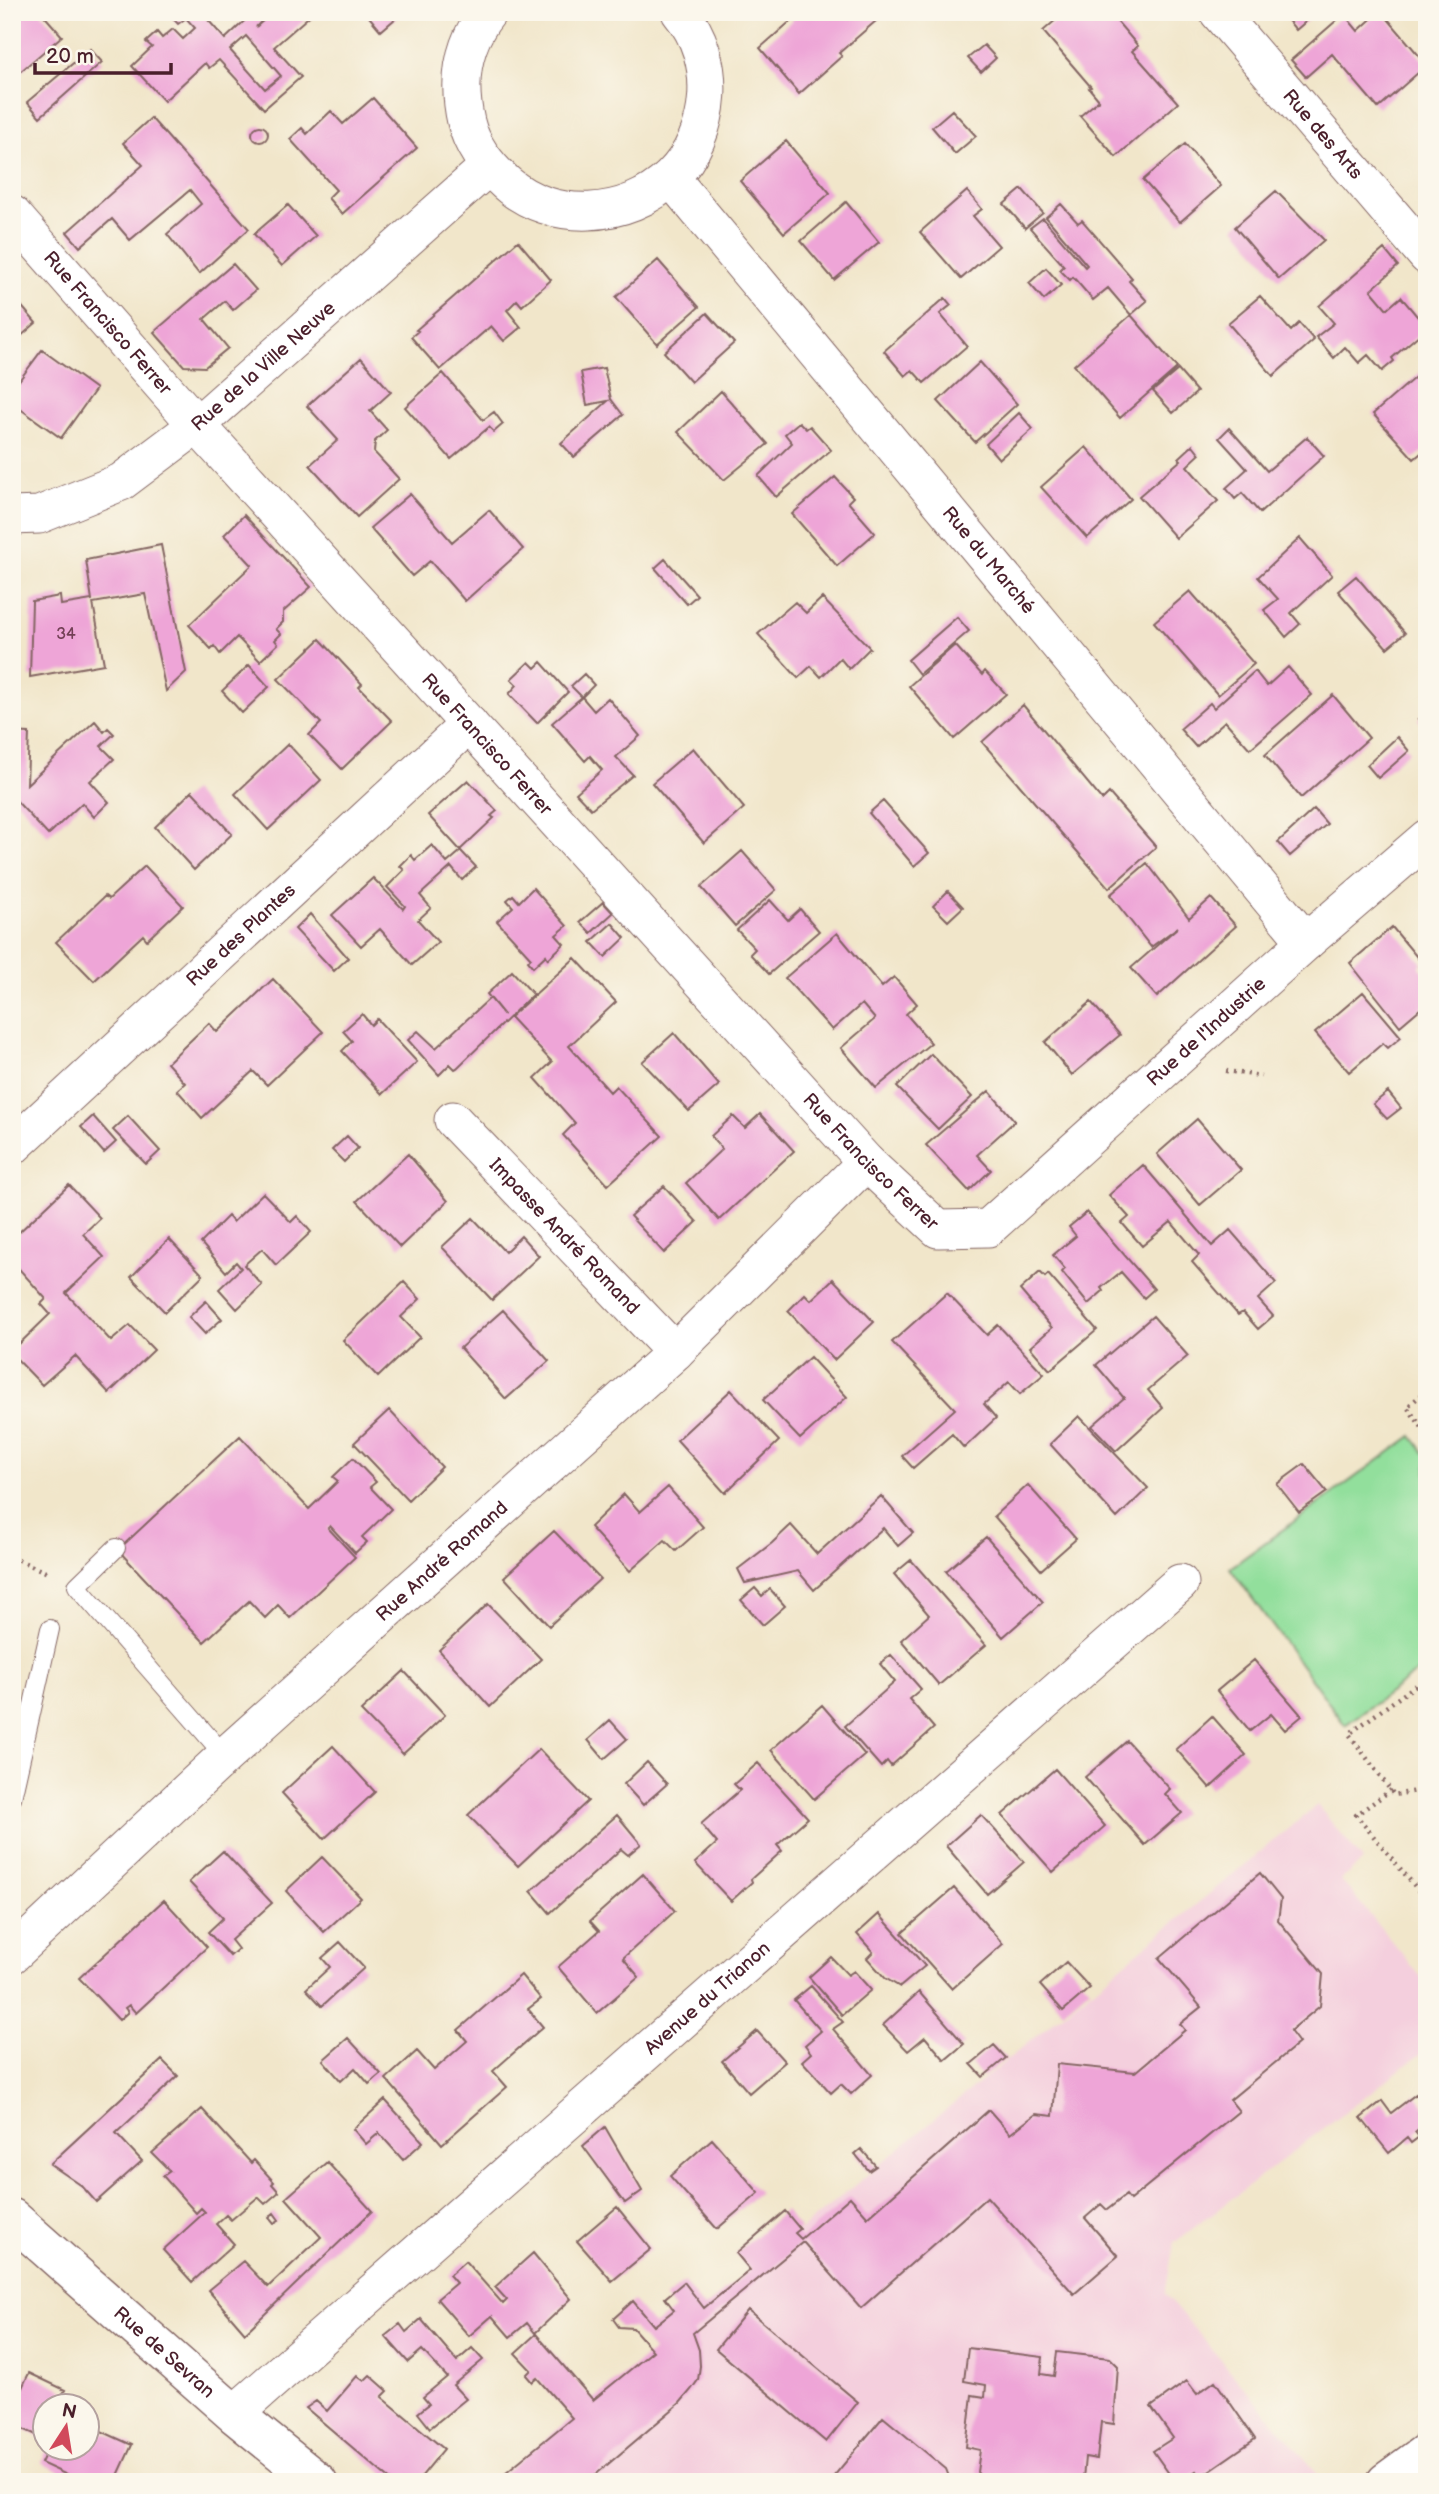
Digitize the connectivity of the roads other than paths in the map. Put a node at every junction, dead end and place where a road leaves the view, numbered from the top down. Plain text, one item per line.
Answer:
1 (488, 12) edge
2 (1218, 12) edge
3 (683, 13) edge
4 (488, 167) junction
5 (671, 178) junction
6 (12, 214) edge
7 (1427, 256) edge
8 (197, 425) junction
9 (12, 516) edge
10 (469, 724) junction
11 (1427, 838) edge
12 (1306, 942) junction
13 (453, 1120) dead end
14 (17, 1134) edge
15 (866, 1162) junction
16 (988, 1228) joint
17 (675, 1352) junction
18 (116, 1548) dead end
19 (1180, 1583) dead end
20 (50, 1629) dead end
21 (225, 1756) junction
22 (12, 1798) edge
23 (12, 1955) edge
24 (12, 2218) edge
25 (234, 2414) junction
26 (1427, 2452) edge
27 (318, 2482) edge
28 (1387, 2482) edge

1 - 4 street
2 - 7 street, Rue des Arts
3 - 5 street
4 - 5 street
4 - 8 street, Rue de la Ville Neuve
5 - 12 street, Rue du Marché
6 - 8 street, Rue Francisco Ferrer
8 - 9 street, Rue de la Ville Neuve
8 - 10 street, Rue Francisco Ferrer
10 - 14 street, Rue des Plantes
10 - 15 street, Rue Francisco Ferrer
11 - 12 street, Rue de l'Industrie
12 - 16 street, Rue de l'Industrie
13 - 17 street, Impasse André Romand
15 - 16 street, Rue Francisco Ferrer
15 - 17 street, Rue André Romand
17 - 21 street, Rue André Romand
18 - 21 lane
19 - 25 street, Avenue du Trianon
20 - 22 lane
21 - 23 street, Rue André Romand
24 - 25 main road, Rue de Sevran
25 - 27 main road, Rue de Sevran
26 - 28 main road

